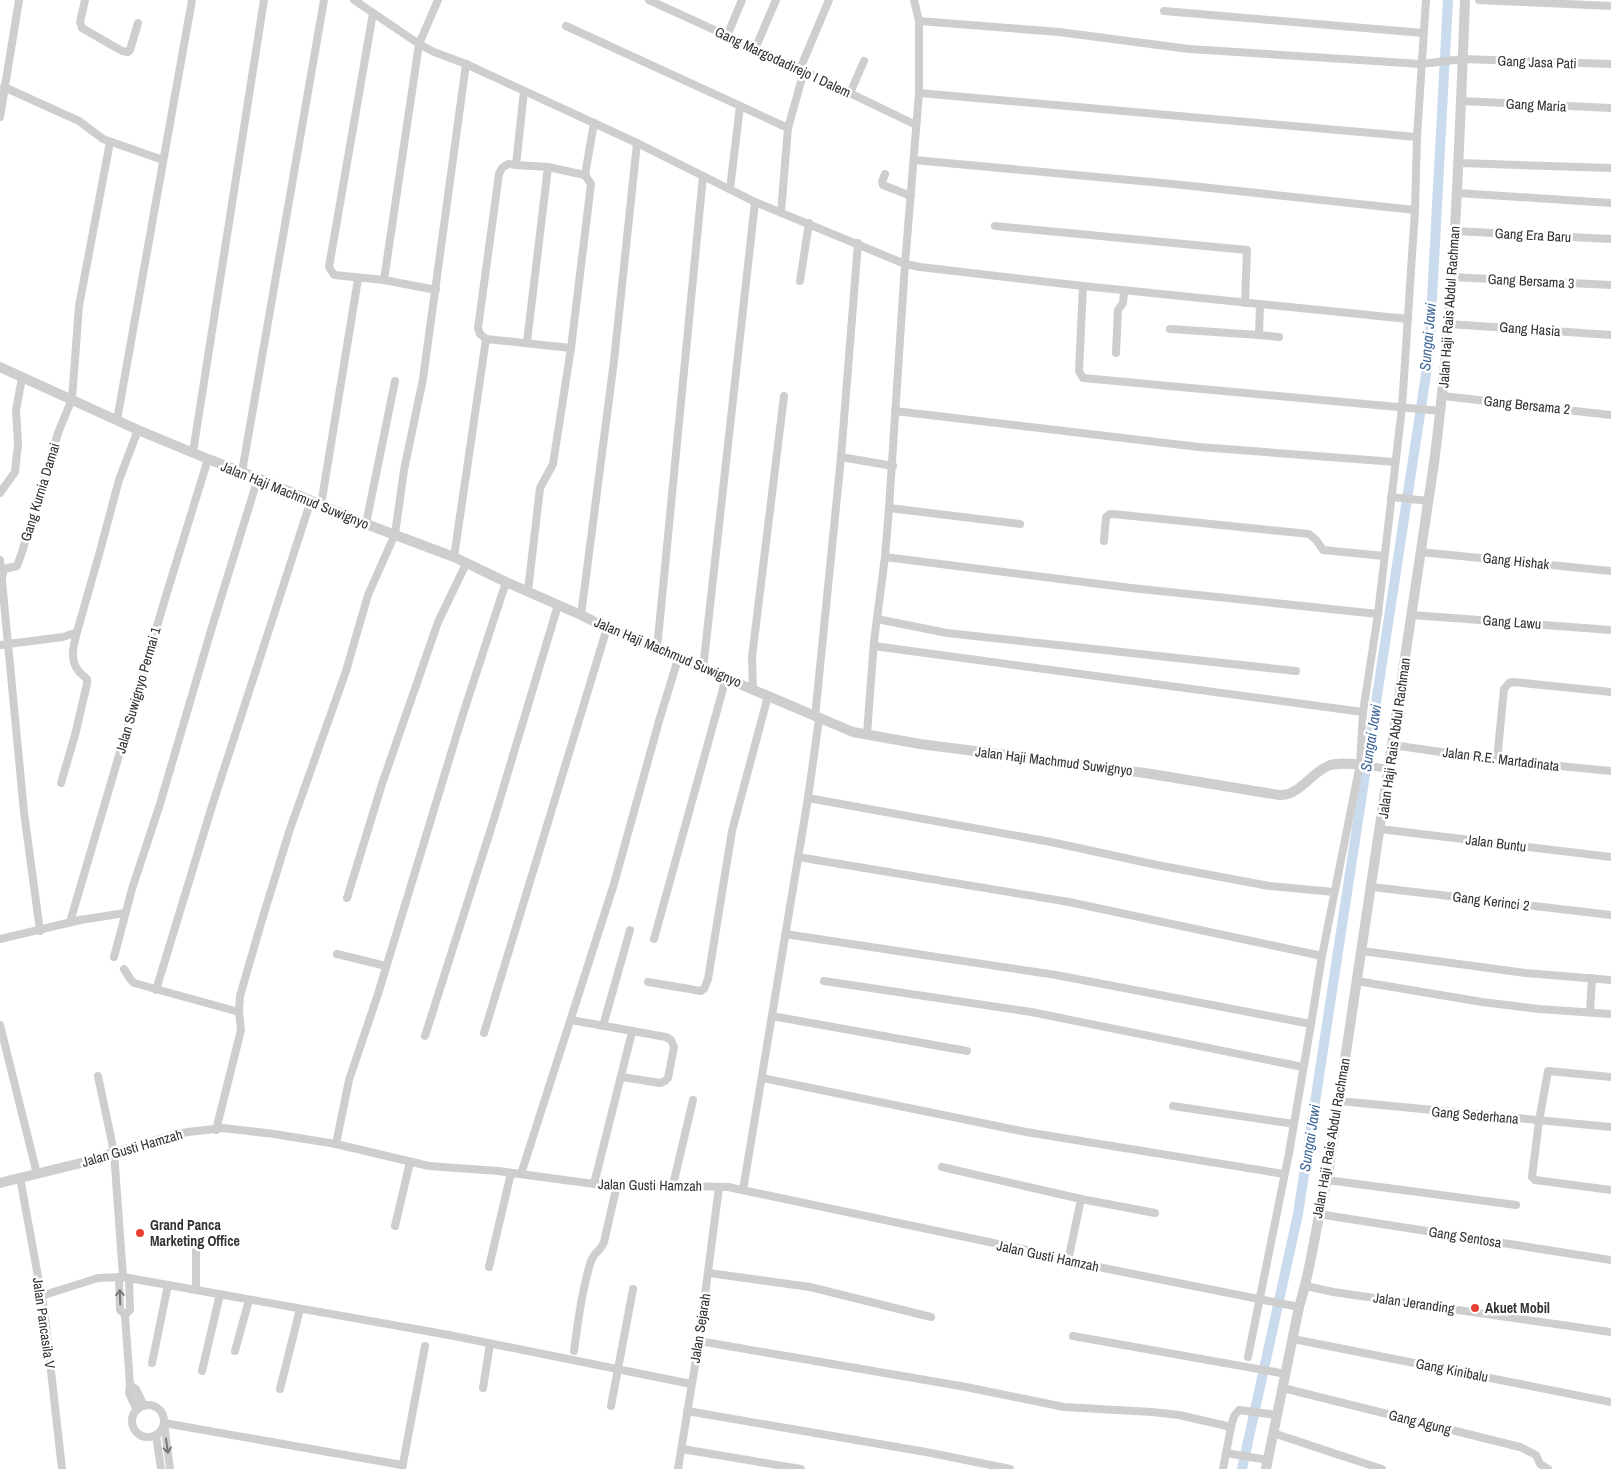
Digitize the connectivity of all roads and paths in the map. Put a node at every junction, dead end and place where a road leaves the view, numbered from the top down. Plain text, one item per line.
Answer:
1 (19, 0) edge
2 (85, 0) edge
3 (192, 0) edge
4 (264, 0) edge
5 (324, 0) edge
6 (354, 0) edge
7 (438, 0) edge
8 (649, 0) edge
9 (742, 0) edge
10 (776, 0) edge
11 (829, 0) edge
12 (914, 0) edge
13 (1426, 0) edge
14 (1465, 0) edge
15 (1479, 0) edge
16 (1611, 6) edge
17 (1164, 11) dead end
18 (373, 13) junction
19 (919, 21) junction
20 (138, 22) dead end
21 (566, 26) dead end
22 (1423, 33) junction
23 (727, 36) junction
24 (419, 44) junction
25 (755, 49) junction
26 (1457, 60) junction
27 (864, 61) dead end
28 (466, 64) junction
29 (1423, 64) junction
30 (1611, 64) edge
31 (802, 70) junction
32 (4, 87) junction
33 (524, 91) junction
34 (919, 93) junction
35 (850, 94) junction
36 (1461, 101) junction
37 (740, 106) junction
38 (1611, 108) edge
39 (0, 117) edge
40 (594, 123) junction
41 (916, 125) junction
42 (788, 128) junction
43 (1417, 137) junction
44 (110, 142) junction
45 (637, 143) junction
46 (163, 160) junction
47 (914, 160) junction
48 (1459, 163) junction
49 (516, 164) junction
50 (548, 167) junction
51 (1611, 168) edge
52 (885, 174) dead end
53 (585, 175) junction
54 (703, 176) junction
55 (730, 189) junction
56 (1457, 194) junction
57 (911, 196) junction
58 (756, 202) junction
59 (1611, 203) edge
60 (1415, 210) junction
61 (781, 212) junction
62 (809, 223) junction
63 (995, 226) dead end
64 (1455, 230) junction
65 (1611, 239) edge
66 (858, 243) junction
67 (905, 264) junction
68 (1452, 277) junction
69 (358, 279) junction
70 (384, 280) junction
71 (800, 282) dead end
72 (1611, 285) edge
73 (1083, 286) junction
74 (436, 290) junction
75 (1124, 290) junction
76 (1245, 303) junction
77 (1260, 304) junction
78 (1408, 319) junction
79 (1449, 324) junction
80 (1170, 329) dead end
81 (1259, 335) junction
82 (1611, 335) edge
83 (1279, 337) dead end
84 (486, 339) junction
85 (527, 342) junction
86 (571, 348) junction
87 (1116, 354) dead end
88 (0, 367) edge
89 (22, 378) junction
90 (395, 381) dead end
91 (784, 396) dead end
92 (1443, 396) junction
93 (72, 399) junction
94 (1402, 408) junction
95 (894, 411) junction
96 (1437, 411) junction
97 (1611, 415) edge
98 (117, 420) junction
99 (138, 430) junction
100 (193, 452) junction
101 (841, 457) junction
102 (208, 460) junction
103 (1395, 462) junction
104 (892, 466) junction
105 (242, 472) junction
106 (258, 478) junction
107 (0, 494) edge
108 (1392, 497) junction
109 (311, 500) junction
110 (1429, 501) junction
111 (320, 505) junction
112 (889, 508) junction
113 (366, 524) junction
114 (1020, 524) dead end
115 (395, 534) junction
116 (1104, 541) dead end
117 (1420, 552) junction
118 (1384, 556) junction
119 (454, 557) junction
120 (885, 557) junction
121 (0, 560) edge
122 (466, 564) junction
123 (1611, 571) edge
124 (2, 578) junction
125 (506, 582) junction
126 (528, 591) junction
127 (558, 605) junction
128 (1378, 614) junction
129 (581, 615) junction
130 (1412, 615) junction
131 (877, 619) junction
132 (607, 628) junction
133 (1611, 630) edge
134 (77, 632) junction
135 (4, 645) edge
136 (874, 646) junction
137 (657, 649) junction
138 (678, 659) junction
139 (703, 669) junction
140 (1296, 671) dead end
141 (726, 678) junction
142 (753, 689) junction
143 (1611, 692) edge
144 (768, 696) junction
145 (1363, 712) junction
146 (817, 718) junction
147 (867, 734) junction
148 (1392, 745) junction
149 (1497, 760) junction
150 (1361, 764) junction
151 (1385, 769) junction
152 (1611, 771) edge
153 (61, 783) dead end
154 (808, 798) junction
155 (1380, 829) junction
156 (798, 857) junction
157 (1611, 857) edge
158 (1372, 887) junction
159 (1334, 892) junction
160 (347, 898) dead end
161 (124, 913) junction
162 (1611, 915) edge
163 (70, 922) junction
164 (630, 930) dead end
165 (40, 931) junction
166 (785, 934) junction
167 (0, 939) edge
168 (654, 939) dead end
169 (1362, 951) junction
170 (337, 954) dead end
171 (114, 956) dead end
172 (1322, 956) junction
173 (386, 966) junction
174 (124, 969) dead end
175 (1592, 978) junction
176 (1611, 980) edge
177 (824, 981) dead end
178 (1357, 981) junction
179 (648, 982) dead end
180 (156, 990) junction
181 (239, 1012) junction
182 (1590, 1012) junction
183 (1611, 1014) edge
184 (772, 1016) junction
185 (571, 1020) junction
186 (1311, 1024) junction
187 (0, 1025) edge
188 (603, 1026) junction
189 (632, 1032) junction
190 (484, 1033) dead end
191 (425, 1036) dead end
192 (967, 1051) dead end
193 (1303, 1067) junction
194 (98, 1076) dead end
195 (622, 1077) junction
196 (1611, 1077) edge
197 (762, 1078) junction
198 (694, 1100) dead end
199 (1339, 1102) junction
200 (1173, 1106) dead end
201 (1539, 1121) junction
202 (1294, 1124) junction
203 (1611, 1127) edge
204 (216, 1130) junction
205 (336, 1144) junction
206 (114, 1152) junction
207 (410, 1162) junction
208 (942, 1167) dead end
209 (511, 1173) junction
210 (37, 1174) junction
211 (521, 1174) junction
212 (1284, 1174) junction
213 (20, 1178) junction
214 (1327, 1180) junction
215 (0, 1182) edge
216 (594, 1184) junction
217 (617, 1185) junction
218 (673, 1185) junction
219 (719, 1187) junction
220 (743, 1190) junction
221 (1611, 1190) edge
222 (1082, 1199) junction
223 (1516, 1205) dead end
224 (1155, 1212) dead end
225 (1318, 1214) junction
226 (395, 1226) dead end
227 (196, 1247) dead end
228 (1611, 1260) edge
229 (1068, 1261) junction
230 (489, 1267) dead end
231 (708, 1273) junction
232 (124, 1278) junction
233 (168, 1285) junction
234 (1306, 1286) junction
235 (633, 1289) dead end
236 (196, 1290) junction
237 (220, 1294) junction
238 (42, 1296) junction
239 (1263, 1299) junction
240 (249, 1300) junction
241 (1296, 1307) junction
242 (300, 1309) junction
243 (931, 1317) dead end
244 (1611, 1332) edge
245 (1074, 1336) dead end
246 (1293, 1339) junction
247 (699, 1341) junction
248 (490, 1344) junction
249 (425, 1346) dead end
250 (235, 1351) dead end
251 (574, 1351) dead end
252 (1248, 1357) dead end
253 (152, 1363) dead end
254 (617, 1370) junction
255 (202, 1371) dead end
256 (1280, 1373) junction
257 (691, 1384) junction
258 (130, 1385) junction
259 (483, 1388) dead end
260 (1283, 1388) junction
261 (280, 1389) dead end
262 (1611, 1402) edge
263 (144, 1406) junction
264 (611, 1406) dead end
265 (136, 1410) junction
266 (687, 1411) junction
267 (1277, 1415) junction
268 (164, 1423) junction
269 (1231, 1427) junction
270 (1273, 1433) junction
271 (156, 1435) junction
272 (682, 1449) junction
273 (1226, 1453) junction
274 (1266, 1464) edge
275 (402, 1467) edge
276 (62, 1469) edge
277 (161, 1469) edge
278 (170, 1469) edge
279 (678, 1469) edge
280 (801, 1469) edge
281 (1010, 1469) edge
282 (1223, 1469) edge
283 (1382, 1469) edge
284 (1548, 1469) edge

1 - 32 street
2 - 20 street
3 - 46 street
4 - 100 street
5 - 105 street
6 - 18 street
7 - 24 street
8 - 23 street, Gang Margodadirejo I Dalem
9 - 23 street
10 - 25 street
11 - 31 street
12 - 19 street
13 - 22 street
14 - 26 street, Jalan Haji Rais Abdul Rachman
15 - 16 street
17 - 22 street
18 - 24 street
18 - 69 street
19 - 29 street, Gang Jasa Pati
19 - 34 street
21 - 37 street
22 - 29 street
23 - 25 street, Gang Margodadirejo I Dalem
24 - 28 street
24 - 70 street
25 - 31 street, Gang Margodadirejo I Dalem
26 - 29 street, Gang Jasa Pati
26 - 30 street, Gang Jasa Pati
26 - 36 street, Jalan Haji Rais Abdul Rachman
27 - 35 street
28 - 33 street
28 - 74 street
29 - 43 street
31 - 35 street, Gang Margodadirejo I Dalem
31 - 42 street
32 - 39 street
32 - 44 street
33 - 40 street
33 - 49 street
34 - 41 street
34 - 43 street
35 - 41 street, Gang Margodadirejo I Dalem
36 - 38 street, Gang Maria
36 - 48 street, Jalan Haji Rais Abdul Rachman
37 - 42 street
37 - 55 street
40 - 45 street
40 - 53 street
41 - 47 street
42 - 61 street
43 - 60 street
44 - 46 street
44 - 93 street
45 - 54 street
45 - 129 street
46 - 98 street
47 - 57 street
47 - 60 street
48 - 51 street
48 - 56 street, Jalan Haji Rais Abdul Rachman
49 - 50 street
49 - 84 street
50 - 53 street
50 - 85 street
52 - 57 street
53 - 86 street
54 - 55 street
54 - 137 street
55 - 58 street
56 - 59 street
56 - 64 street, Jalan Haji Rais Abdul Rachman
57 - 67 street
58 - 61 street
58 - 139 street
60 - 78 street
61 - 62 street
62 - 66 street
62 - 71 street
63 - 76 street
64 - 65 street, Gang Era Baru
64 - 68 street, Jalan Haji Rais Abdul Rachman
66 - 67 street
66 - 101 street
67 - 73 street
67 - 95 street
68 - 72 street, Gang Bersama 3
68 - 79 street, Jalan Haji Rais Abdul Rachman
69 - 70 street
69 - 111 street
70 - 74 street
73 - 75 street
73 - 94 street
74 - 115 street
75 - 76 street
75 - 87 street
76 - 77 street
77 - 78 street
77 - 81 street
78 - 94 street
79 - 82 street, Gang Hasia
79 - 92 street, Jalan Haji Rais Abdul Rachman
80 - 81 street
81 - 83 street
84 - 85 street
84 - 119 street
85 - 86 street
86 - 126 street
88 - 89 street, Jalan Haji Machmud Suwignyo
89 - 93 street, Jalan Haji Machmud Suwignyo
89 - 107 street
90 - 113 street
91 - 142 street
92 - 96 street, Jalan Haji Rais Abdul Rachman
92 - 97 street, Gang Bersama 2
93 - 98 street, Jalan Haji Machmud Suwignyo
93 - 124 street, Gang Kurnia Damai
94 - 96 street
94 - 103 street
95 - 103 street
95 - 104 street
96 - 110 street, Jalan Haji Rais Abdul Rachman
98 - 99 street, Jalan Haji Machmud Suwignyo
99 - 100 street, Jalan Haji Machmud Suwignyo
99 - 134 street
100 - 102 street, Jalan Haji Machmud Suwignyo
101 - 104 street
101 - 146 street
102 - 105 street, Jalan Haji Machmud Suwignyo
102 - 163 street, Jalan Suwignyo Permai 1
103 - 108 street
104 - 112 street
105 - 106 street, Jalan Haji Machmud Suwignyo
106 - 109 street, Jalan Haji Machmud Suwignyo
106 - 161 street
108 - 110 street
108 - 118 street
109 - 111 street, Jalan Haji Machmud Suwignyo
109 - 180 street
110 - 117 street, Jalan Haji Rais Abdul Rachman
111 - 113 street, Jalan Haji Machmud Suwignyo
112 - 114 street
112 - 120 street
113 - 115 street, Jalan Haji Machmud Suwignyo
115 - 119 street, Jalan Haji Machmud Suwignyo
115 - 181 street
116 - 118 street
117 - 123 street, Gang Hishak
117 - 130 street, Jalan Haji Rais Abdul Rachman
118 - 128 street
119 - 122 street, Jalan Haji Machmud Suwignyo
120 - 128 street
120 - 131 street
121 - 124 street
122 - 125 street, Jalan Haji Machmud Suwignyo
122 - 160 street
124 - 135 street
125 - 126 street, Jalan Haji Machmud Suwignyo
125 - 173 street
126 - 127 street, Jalan Haji Machmud Suwignyo
127 - 129 street, Jalan Haji Machmud Suwignyo
127 - 191 street
128 - 145 street
129 - 132 street, Jalan Haji Machmud Suwignyo
130 - 133 street, Gang Lawu
130 - 148 street, Jalan Haji Rais Abdul Rachman
131 - 136 street
131 - 140 street
132 - 137 street, Jalan Haji Machmud Suwignyo
132 - 190 street
134 - 135 street
134 - 153 street
135 - 165 street
136 - 145 street
136 - 147 street
137 - 138 street, Jalan Haji Machmud Suwignyo
138 - 139 street, Jalan Haji Machmud Suwignyo
138 - 185 street
139 - 141 street, Jalan Haji Machmud Suwignyo
141 - 142 street, Jalan Haji Machmud Suwignyo
141 - 168 street
142 - 144 street, Jalan Haji Machmud Suwignyo
143 - 149 street
144 - 146 street, Jalan Haji Machmud Suwignyo
144 - 179 street
145 - 150 street
146 - 147 street, Jalan Haji Machmud Suwignyo
146 - 154 street
147 - 150 street, Jalan Haji Machmud Suwignyo
148 - 149 street, Jalan R.E. Martadinata
148 - 151 street, Jalan Haji Rais Abdul Rachman
149 - 152 street, Jalan R.E. Martadinata
150 - 151 street
150 - 159 street
151 - 155 street, Jalan Haji Rais Abdul Rachman
154 - 156 street
154 - 159 street
155 - 157 street, Jalan Buntu
155 - 158 street, Jalan Haji Rais Abdul Rachman
156 - 166 street
156 - 172 street
158 - 162 street, Gang Kerinci 2
158 - 169 street, Jalan Haji Rais Abdul Rachman
159 - 172 street
161 - 163 street
161 - 171 street
163 - 165 street
164 - 188 street
165 - 167 street
166 - 184 street
166 - 186 street
169 - 175 street
169 - 178 street, Jalan Haji Rais Abdul Rachman
170 - 173 street
172 - 186 street
173 - 205 street
174 - 180 street
175 - 176 street
175 - 182 street
177 - 193 street
178 - 182 street
178 - 199 street, Jalan Haji Rais Abdul Rachman
180 - 181 street
181 - 204 street
182 - 183 street
184 - 192 street
184 - 197 street
185 - 188 street
185 - 211 street
186 - 193 street
187 - 210 street
188 - 189 street
189 - 195 street
189 - 195 street
193 - 202 street
194 - 206 street
195 - 216 street
196 - 201 street
197 - 212 street
197 - 220 street
198 - 218 street
199 - 201 street, Gang Sederhana
199 - 214 street, Jalan Haji Rais Abdul Rachman
200 - 202 street
201 - 203 street, Gang Sederhana
201 - 221 street
202 - 212 street
204 - 205 street, Jalan Gusti Hamzah
204 - 206 street, Jalan Gusti Hamzah
205 - 207 street, Jalan Gusti Hamzah
206 - 210 street, Jalan Gusti Hamzah
206 - 232 street
207 - 209 street, Jalan Gusti Hamzah
207 - 226 street
208 - 222 street
209 - 211 street, Jalan Gusti Hamzah
209 - 230 street
210 - 213 street, Jalan Gusti Hamzah
211 - 216 street, Jalan Gusti Hamzah
212 - 239 street
213 - 215 street, Jalan Gusti Hamzah
213 - 238 street, Jalan Pancasila V
214 - 223 street
214 - 225 street, Jalan Haji Rais Abdul Rachman
216 - 217 street, Jalan Gusti Hamzah
217 - 218 street, Jalan Gusti Hamzah
217 - 251 street
218 - 219 street, Jalan Gusti Hamzah
219 - 220 street, Jalan Gusti Hamzah
219 - 231 street, Jalan Sejarah
220 - 229 street, Jalan Gusti Hamzah
222 - 224 street
222 - 229 street
225 - 228 street, Gang Sentosa
225 - 234 street, Jalan Haji Rais Abdul Rachman
227 - 236 street
229 - 239 street, Jalan Gusti Hamzah
231 - 243 street
231 - 247 street, Jalan Sejarah
232 - 233 street
232 - 238 street
232 - 258 street
233 - 236 street
233 - 253 street
234 - 241 street, Jalan Haji Rais Abdul Rachman
234 - 244 street, Jalan Jeranding
235 - 254 street
236 - 237 street
237 - 240 street
237 - 255 street
238 - 276 street, Jalan Pancasila V
239 - 241 street, Jalan Gusti Hamzah
239 - 252 street
240 - 242 street
240 - 250 street
241 - 246 street, Jalan Haji Rais Abdul Rachman
242 - 248 street
242 - 261 street
245 - 256 street
246 - 256 street, Jalan Haji Rais Abdul Rachman
246 - 262 street, Gang Kinibalu
247 - 257 street, Jalan Sejarah
247 - 269 street
248 - 254 street
248 - 259 street
249 - 275 street
254 - 257 street
254 - 264 street
256 - 260 street, Jalan Haji Rais Abdul Rachman
257 - 266 street, Jalan Sejarah
258 - 263 street
258 - 265 street
260 - 267 street, Jalan Haji Rais Abdul Rachman
260 - 284 street, Gang Agung
263 - 265 street
263 - 268 street
265 - 271 street
266 - 272 street, Jalan Sejarah
266 - 281 street
267 - 269 street
267 - 270 street, Jalan Haji Rais Abdul Rachman
268 - 271 street
268 - 275 street
268 -> 278 street
269 - 273 street
270 - 274 street, Jalan Haji Rais Abdul Rachman
270 - 283 street
271 - 277 street
272 - 279 street, Jalan Sejarah
272 - 280 street
273 - 274 street
273 - 282 street

